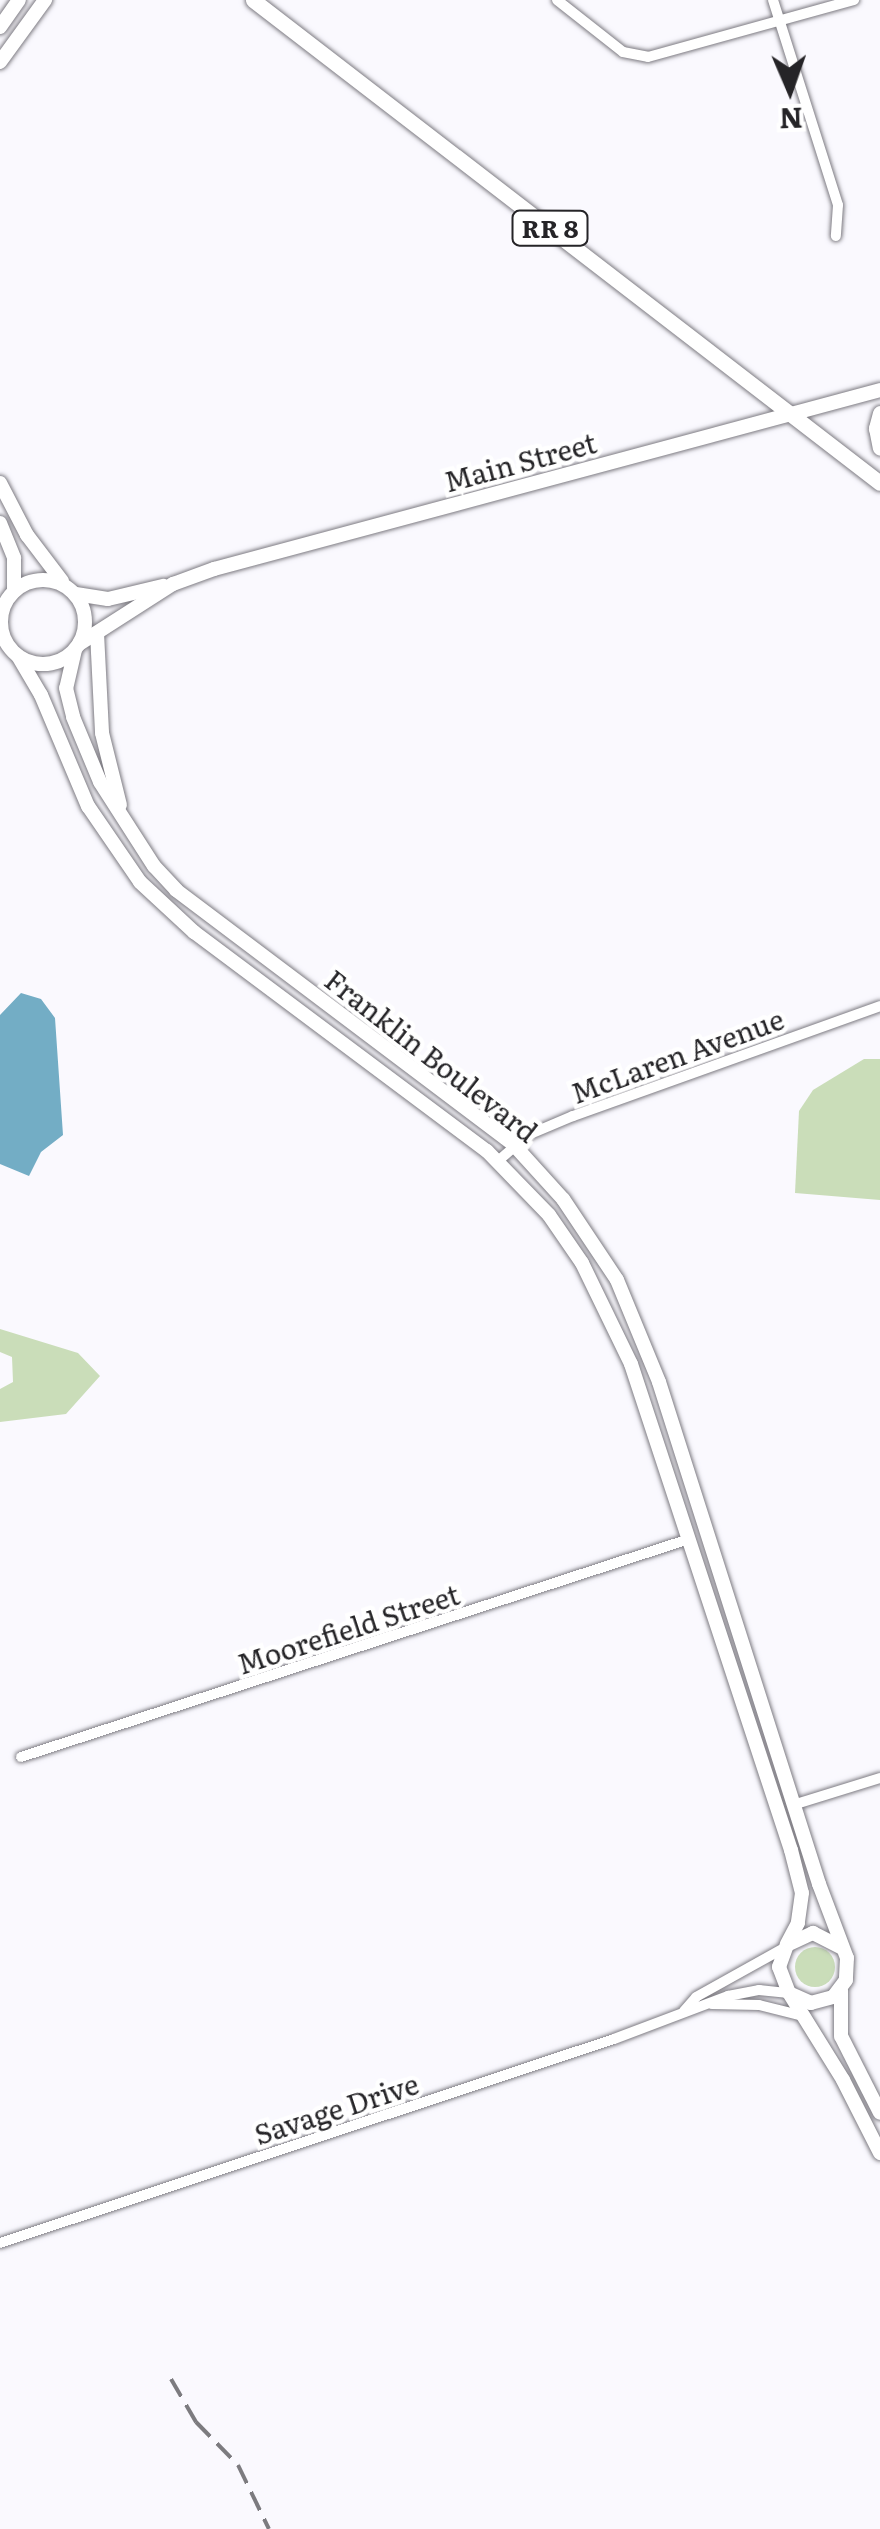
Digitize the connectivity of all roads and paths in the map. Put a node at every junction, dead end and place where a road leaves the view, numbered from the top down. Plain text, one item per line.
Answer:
1 (19, 0) edge
2 (45, 0) edge
3 (252, 0) edge
4 (557, 0) edge
5 (773, 0) edge
6 (854, 0) edge
7 (780, 22) junction
8 (0, 26) edge
9 (0, 62) edge
10 (836, 236) dead end
11 (880, 390) edge
12 (790, 412) junction
13 (880, 413) edge
14 (880, 448) edge
15 (0, 482) edge
16 (880, 483) edge
17 (0, 523) edge
18 (174, 584) junction
19 (73, 591) junction
20 (8, 597) edge
21 (97, 633) junction
22 (77, 647) junction
23 (10, 650) edge
24 (126, 827) junction
25 (880, 1006) edge
26 (514, 1145) junction
27 (498, 1161) junction
28 (689, 1539) junction
29 (20, 1757) dead end
30 (880, 1778) edge
31 (796, 1804) junction
32 (785, 1947) junction
33 (842, 1948) junction
34 (841, 1990) junction
35 (790, 1994) junction
36 (711, 2004) junction
37 (684, 2011) junction
38 (803, 2016) junction
39 (880, 2113) edge
40 (880, 2153) edge
41 (0, 2243) edge

1 - 8 main road
2 - 9 main road
3 - 12 main road, RR 8
4 - 7 street
5 - 7 street
6 - 7 street
7 - 10 street
11 - 12 main road, Main Street
12 - 16 main road, RR 8
12 - 18 main road, Main Street
13 - 14 main road
15 - 19 main road
17 - 20 main road
18 - 19 main road, Main Street
18 - 21 main road, Main Street
19 - 20 main road
19 - 22 main road
20 - 23 main road
21 - 22 main road, Main Street
21 - 24 main road
22 - 23 main road
22 - 24 main road, Franklin Boulevard
23 - 27 main road, Franklin Boulevard
24 - 26 main road, Franklin Boulevard
25 - 26 street, McLaren Avenue
26 - 27 street, McLaren Avenue
26 - 31 main road, Franklin Boulevard
27 - 28 main road, Franklin Boulevard
28 - 29 street, Moorefield Street
28 - 32 main road, Franklin Boulevard
30 - 31 street
31 - 33 main road, Franklin Boulevard
32 - 33 main road
32 - 35 main road
32 - 37 street, Savage Drive
33 - 34 main road
34 - 35 main road
34 - 39 main road
35 - 36 street, Savage Drive
35 - 38 main road
36 - 37 street, Savage Drive
36 - 38 street
37 - 41 street, Savage Drive
38 - 40 main road

